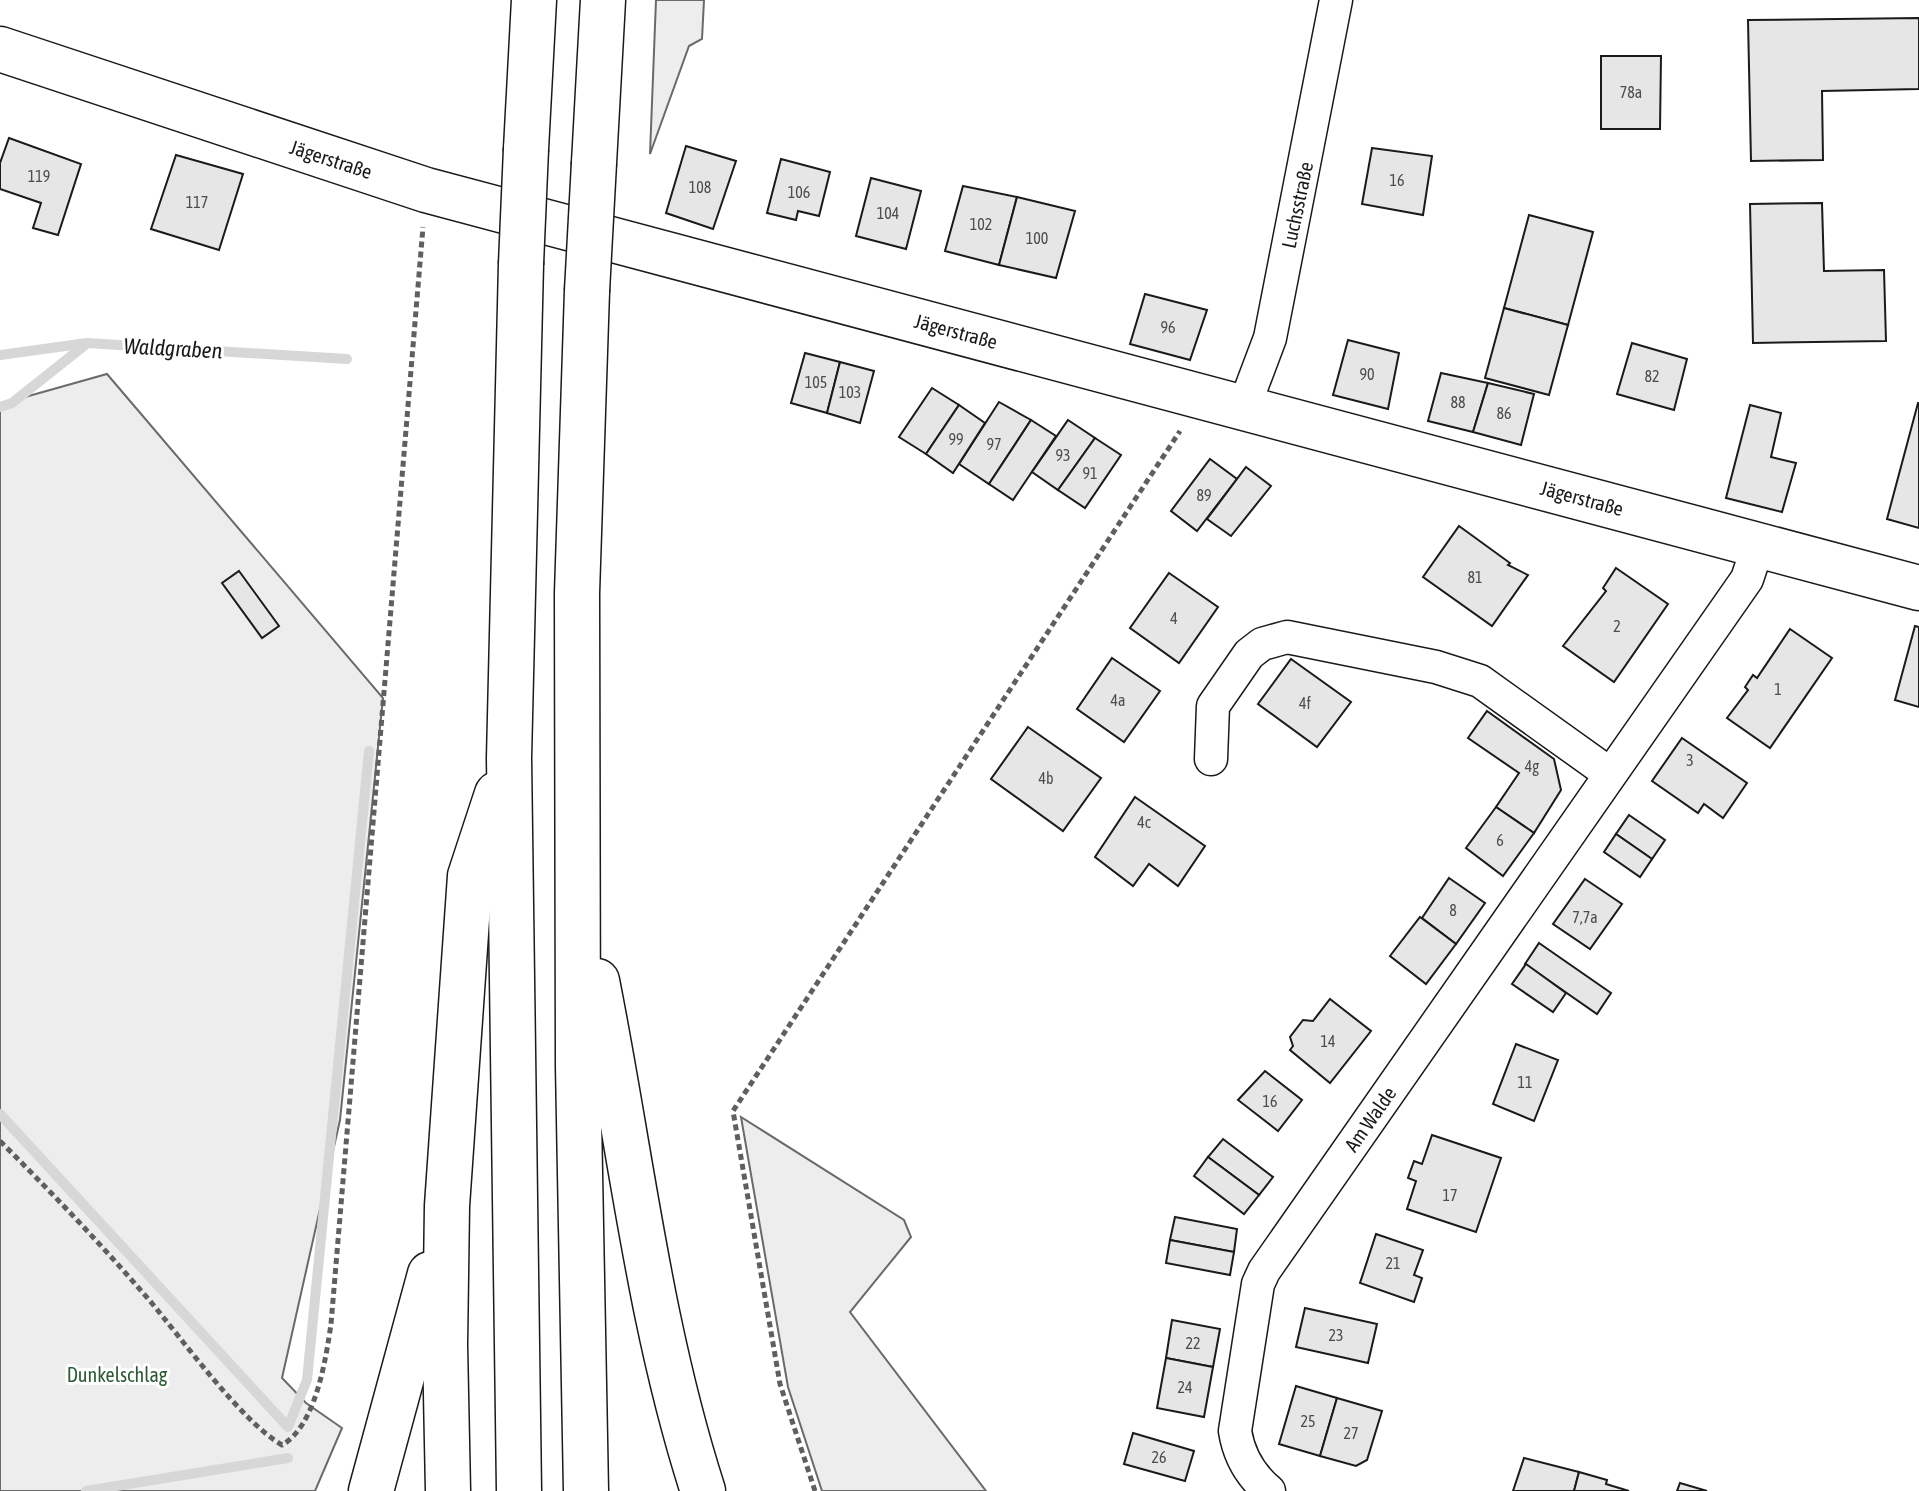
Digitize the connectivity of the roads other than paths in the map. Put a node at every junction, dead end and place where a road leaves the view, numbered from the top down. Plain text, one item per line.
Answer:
1 (534, 0) edge
2 (603, 0) edge
3 (1336, 0) edge
4 (0, 49) edge
5 (1244, 407) junction
6 (1758, 546) junction
7 (1919, 588) edge
8 (509, 758) junction
9 (1211, 759) dead end
10 (1610, 774) junction
11 (577, 881) junction
12 (447, 1206) junction
13 (371, 1491) edge
14 (448, 1491) edge
15 (519, 1491) edge
16 (586, 1491) edge
17 (703, 1491) edge
18 (1269, 1491) edge

1 - 8 main road, bridge
2 - 11 main road, bridge
3 - 5 street, Luchsstraße
4 - 5 main road, Jägerstraße
5 - 6 main road, Jägerstraße
6 - 7 main road, Jägerstraße
6 - 10 street, Am Walde
8 - 12 main road
8 - 15 main road
9 - 10 street
10 - 18 street, Am Walde
11 - 16 main road
11 - 17 main road
12 - 13 main road
12 - 14 main road

